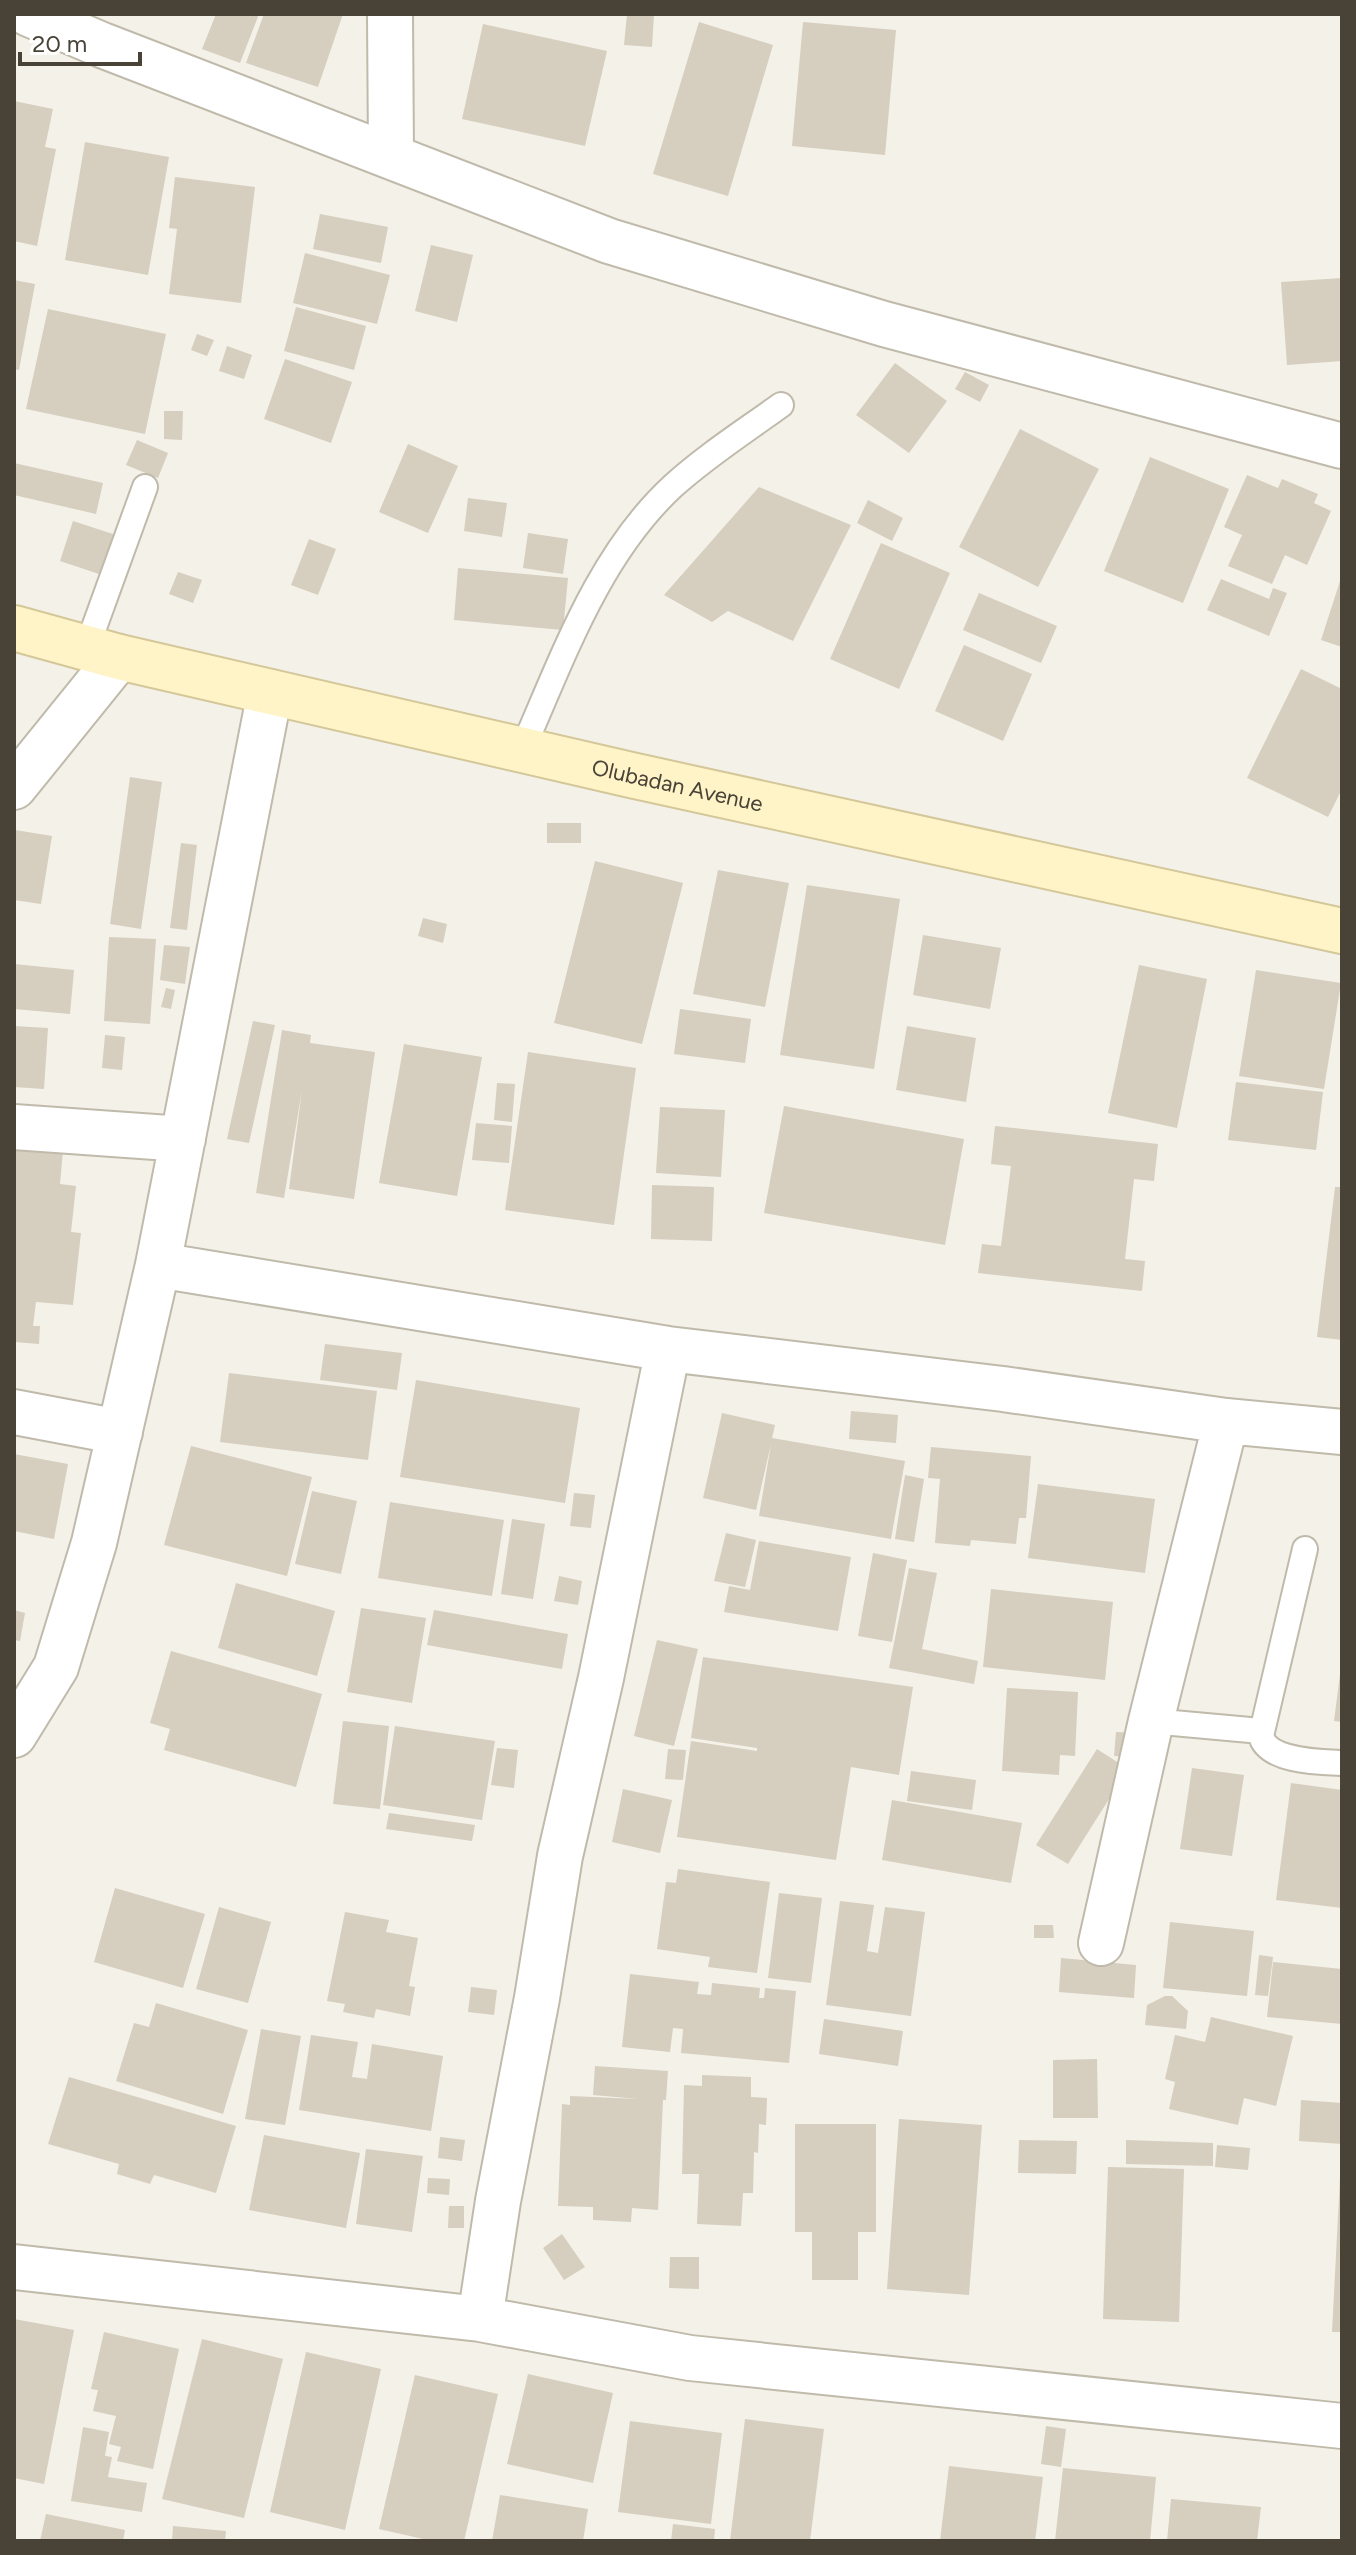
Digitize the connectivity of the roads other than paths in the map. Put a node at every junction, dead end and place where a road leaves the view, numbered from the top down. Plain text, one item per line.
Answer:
1 (29, 14) edge
2 (390, 14) edge
3 (391, 156) junction
4 (781, 405) dead end
5 (1342, 446) edge
6 (145, 487) dead end
7 (14, 628) edge
8 (103, 652) junction
9 (270, 692) junction
10 (522, 750) junction
11 (14, 787) edge
12 (1342, 931) edge
13 (14, 1127) edge
14 (183, 1139) junction
15 (158, 1265) junction
16 (668, 1349) junction
17 (14, 1412) edge
18 (1226, 1421) junction
19 (120, 1432) junction
20 (1342, 1432) edge
21 (1305, 1549) dead end
22 (29, 1691) edge
23 (1151, 1721) junction
24 (1261, 1731) junction
25 (14, 1735) edge
26 (1342, 1763) edge
27 (1101, 1943) dead end
28 (14, 2267) edge
29 (480, 2319) junction
30 (1342, 2426) edge

1 - 3 street
2 - 3 street
3 - 5 street
4 - 10 lane
6 - 8 lane
7 - 8 street, Olubadan Avenue
8 - 9 street, Olubadan Avenue
8 - 11 street
9 - 10 street, Olubadan Avenue
9 - 14 street
10 - 12 street, Olubadan Avenue
13 - 14 street
14 - 15 street
15 - 16 street
15 - 19 street
16 - 18 street
16 - 29 street
17 - 19 street
18 - 20 street
18 - 23 street
19 - 22 street
21 - 24 lane
22 - 25 street
23 - 24 lane
23 - 27 street
24 - 26 lane
28 - 29 street
29 - 30 street

